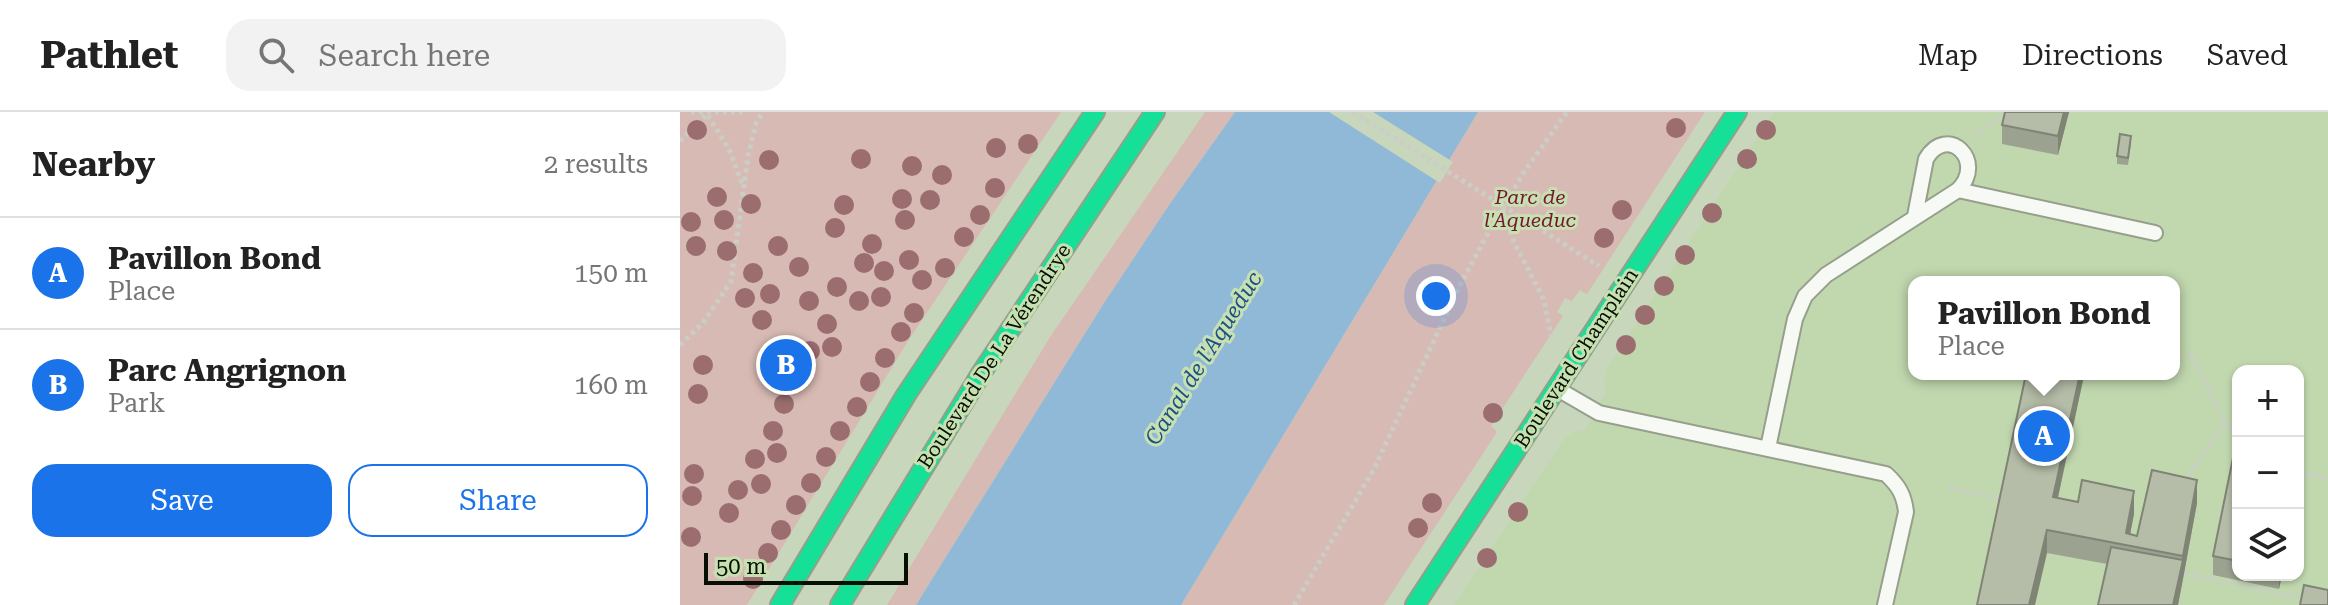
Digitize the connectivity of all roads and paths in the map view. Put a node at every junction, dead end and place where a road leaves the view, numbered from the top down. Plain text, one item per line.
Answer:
1 (691, 112) edge
2 (743, 112) edge
3 (763, 112) edge
4 (1095, 112) edge
5 (1155, 112) edge
6 (1353, 112) edge
7 (1567, 112) edge
8 (1737, 112) edge
9 (2006, 113) edge
10 (707, 114) edge
11 (1975, 135) dead end
12 (680, 141) edge
13 (743, 184) junction
14 (1958, 190) junction
15 (1503, 207) junction
16 (1915, 216) junction
17 (2155, 233) dead end
18 (1626, 283) junction
19 (1552, 342) dead end
20 (680, 345) edge
21 (2189, 351) dead end
22 (1557, 388) junction
23 (2225, 422) junction
24 (2236, 437) edge
25 (1768, 448) junction
26 (2304, 473) edge
27 (2328, 479) edge
28 (2182, 485) edge
29 (1950, 488) dead end
30 (2004, 499) edge
31 (2184, 573) edge
32 (2314, 601) edge
33 (780, 605) edge
34 (840, 605) edge
35 (1294, 605) edge
36 (1415, 605) edge
37 (1885, 605) edge

1 - 10 path
2 - 10 path
3 - 13 path
4 - 33 main road
5 - 34 main road, Boulevard De La Vérendrye
6 - 15 path
7 - 15 path
8 - 18 main road, Boulevard Champlain
9 - 11 path
10 - 12 path
10 - 13 path
13 - 20 path
14 - 16 lane
14 - 16 lane
14 - 17 lane
15 - 18 path
15 - 19 path
15 - 35 path
16 - 25 lane
18 - 22 main road, Boulevard Champlain
21 - 23 path
22 - 25 lane
22 - 36 main road, Boulevard Champlain
23 - 24 path
23 - 28 path
25 - 37 lane
26 - 27 path
29 - 30 path
31 - 32 path

